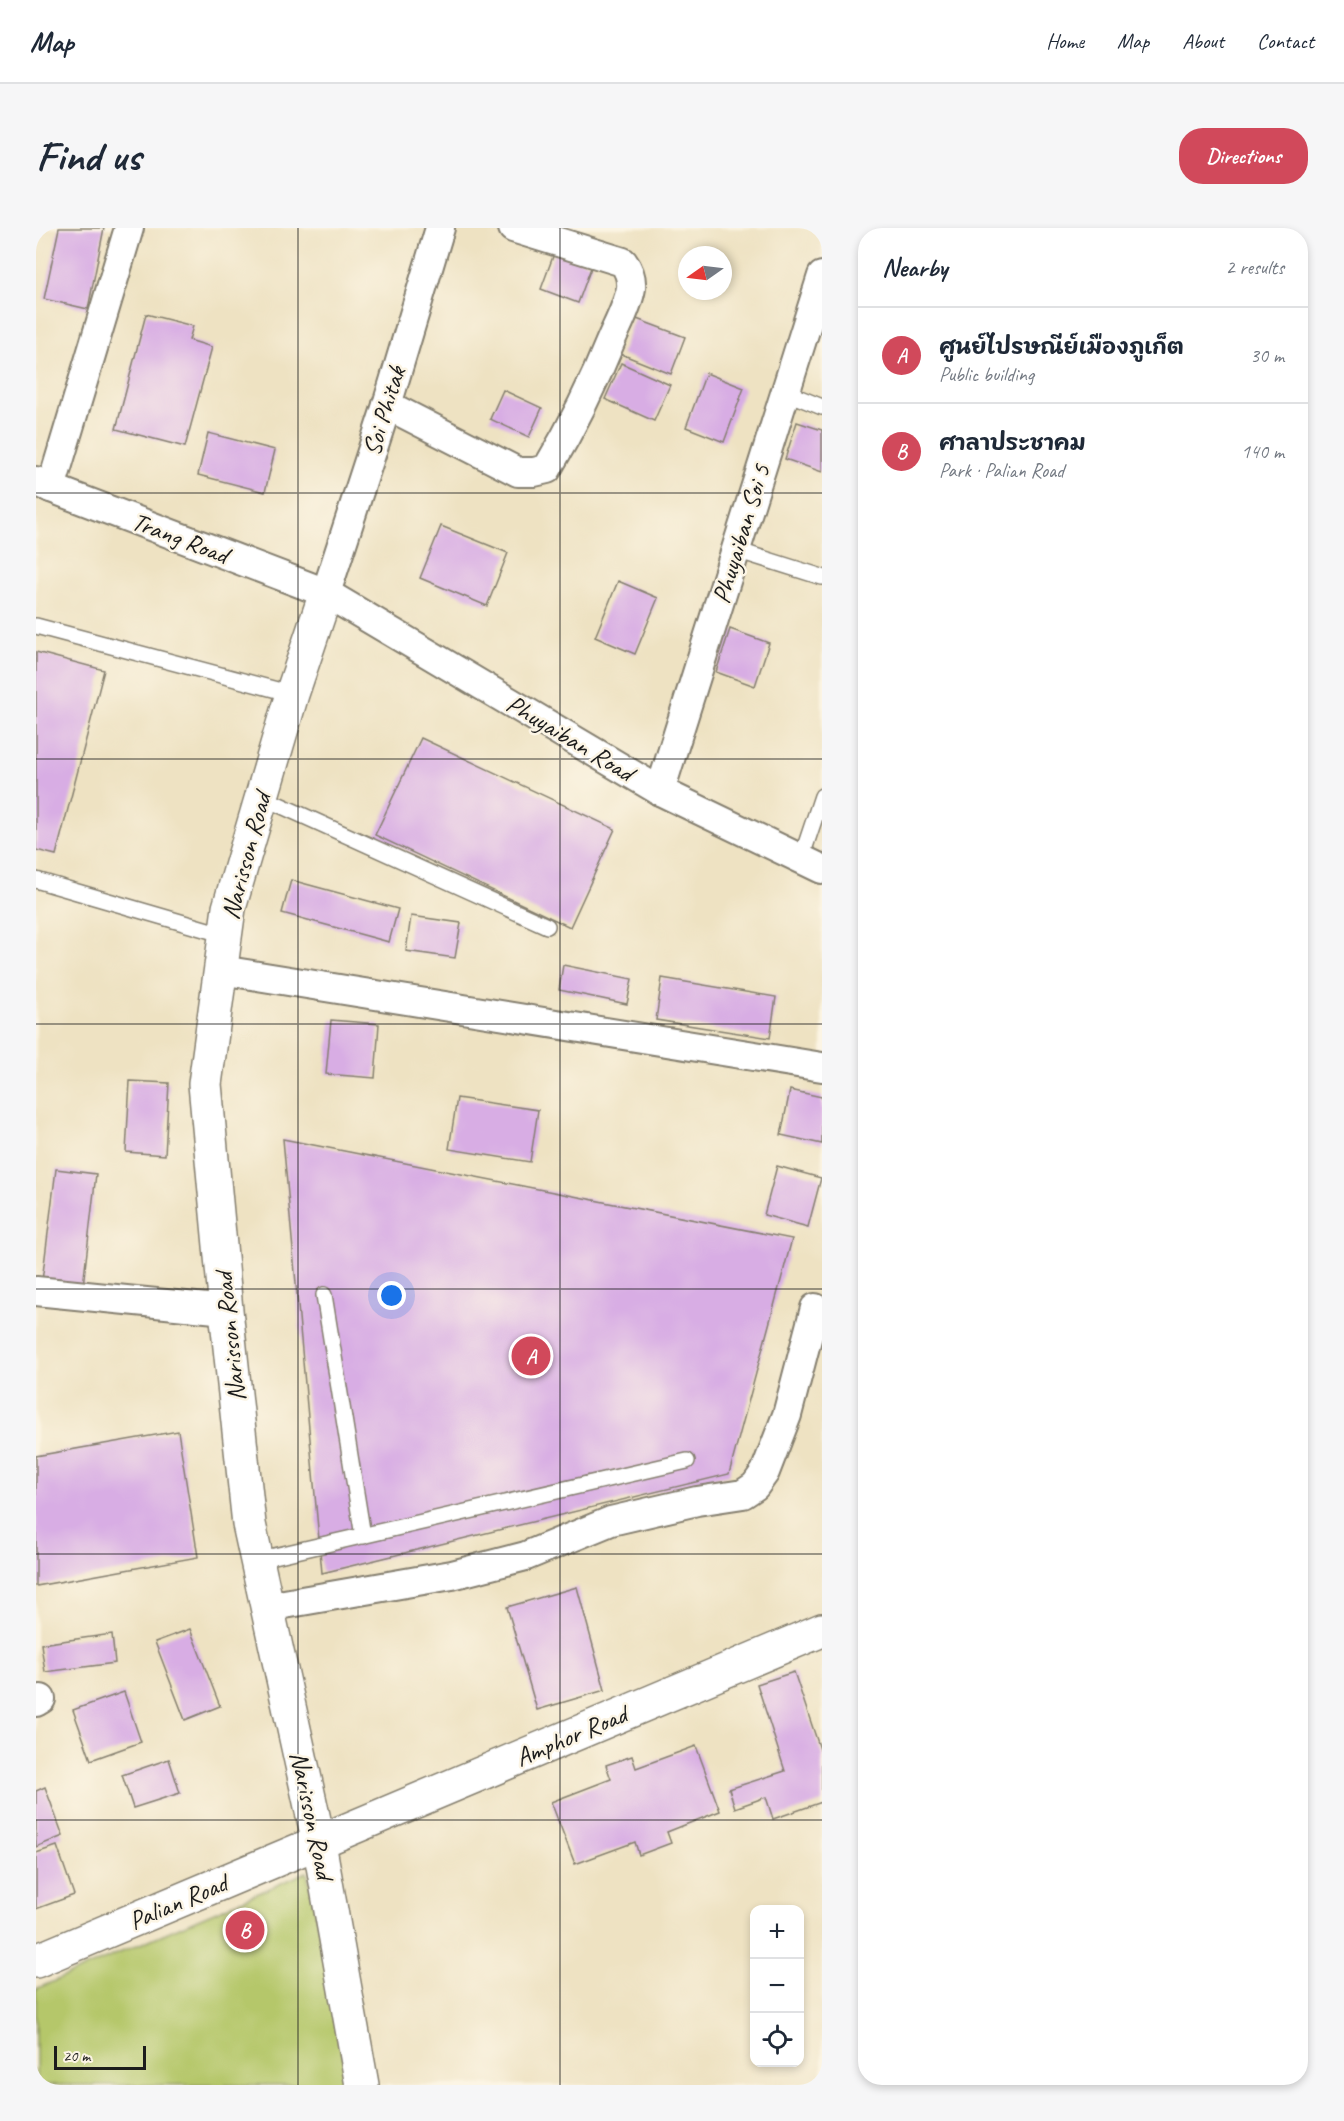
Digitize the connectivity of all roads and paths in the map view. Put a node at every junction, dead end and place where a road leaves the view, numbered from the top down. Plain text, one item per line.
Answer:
1 (129, 228) edge
2 (440, 228) edge
3 (513, 228) edge
4 (822, 276) edge
5 (785, 393) junction
6 (387, 405) junction
7 (822, 407) edge
8 (43, 484) edge
9 (736, 550) junction
10 (822, 577) edge
11 (326, 593) junction
12 (36, 626) edge
13 (292, 694) junction
14 (660, 791) junction
15 (262, 796) junction
16 (822, 796) edge
17 (811, 864) edge
18 (36, 880) edge
19 (547, 926) dead end
20 (225, 935) junction
21 (221, 970) junction
22 (822, 1067) edge
23 (36, 1292) edge
24 (324, 1295) dead end
25 (815, 1308) dead end
26 (226, 1310) junction
27 (687, 1461) dead end
28 (363, 1536) junction
29 (257, 1560) junction
30 (267, 1607) junction
31 (822, 1630) edge
32 (319, 1843) junction
33 (36, 1961) edge
34 (362, 2085) edge

1 - 8 street
2 - 6 street, Soi Phitak
3 - 6 street
4 - 5 street, Phuyaiban Soi 5
5 - 7 lane
5 - 9 street, Phuyaiban Soi 5
6 - 11 street, Soi Phitak
8 - 11 street, Trang Road
9 - 10 lane
9 - 14 street, Phuyaiban Soi 5
11 - 13 street, Narisson Road
11 - 14 street, Phuyaiban Road
12 - 13 lane
13 - 15 street, Narisson Road
14 - 17 street, Phuyaiban Road
15 - 19 lane
15 - 20 street, Narisson Road
16 - 17 lane
18 - 20 lane
20 - 21 street, Narisson Road
21 - 22 street
21 - 26 street, Narisson Road
23 - 26 street
24 - 28 lane
25 - 30 street
26 - 29 street, Narisson Road
27 - 28 lane
28 - 29 lane
29 - 30 street, Narisson Road
30 - 32 street, Narisson Road
31 - 32 street, Amphor Road
32 - 33 street, Palian Road
32 - 34 street, Narisson Road

